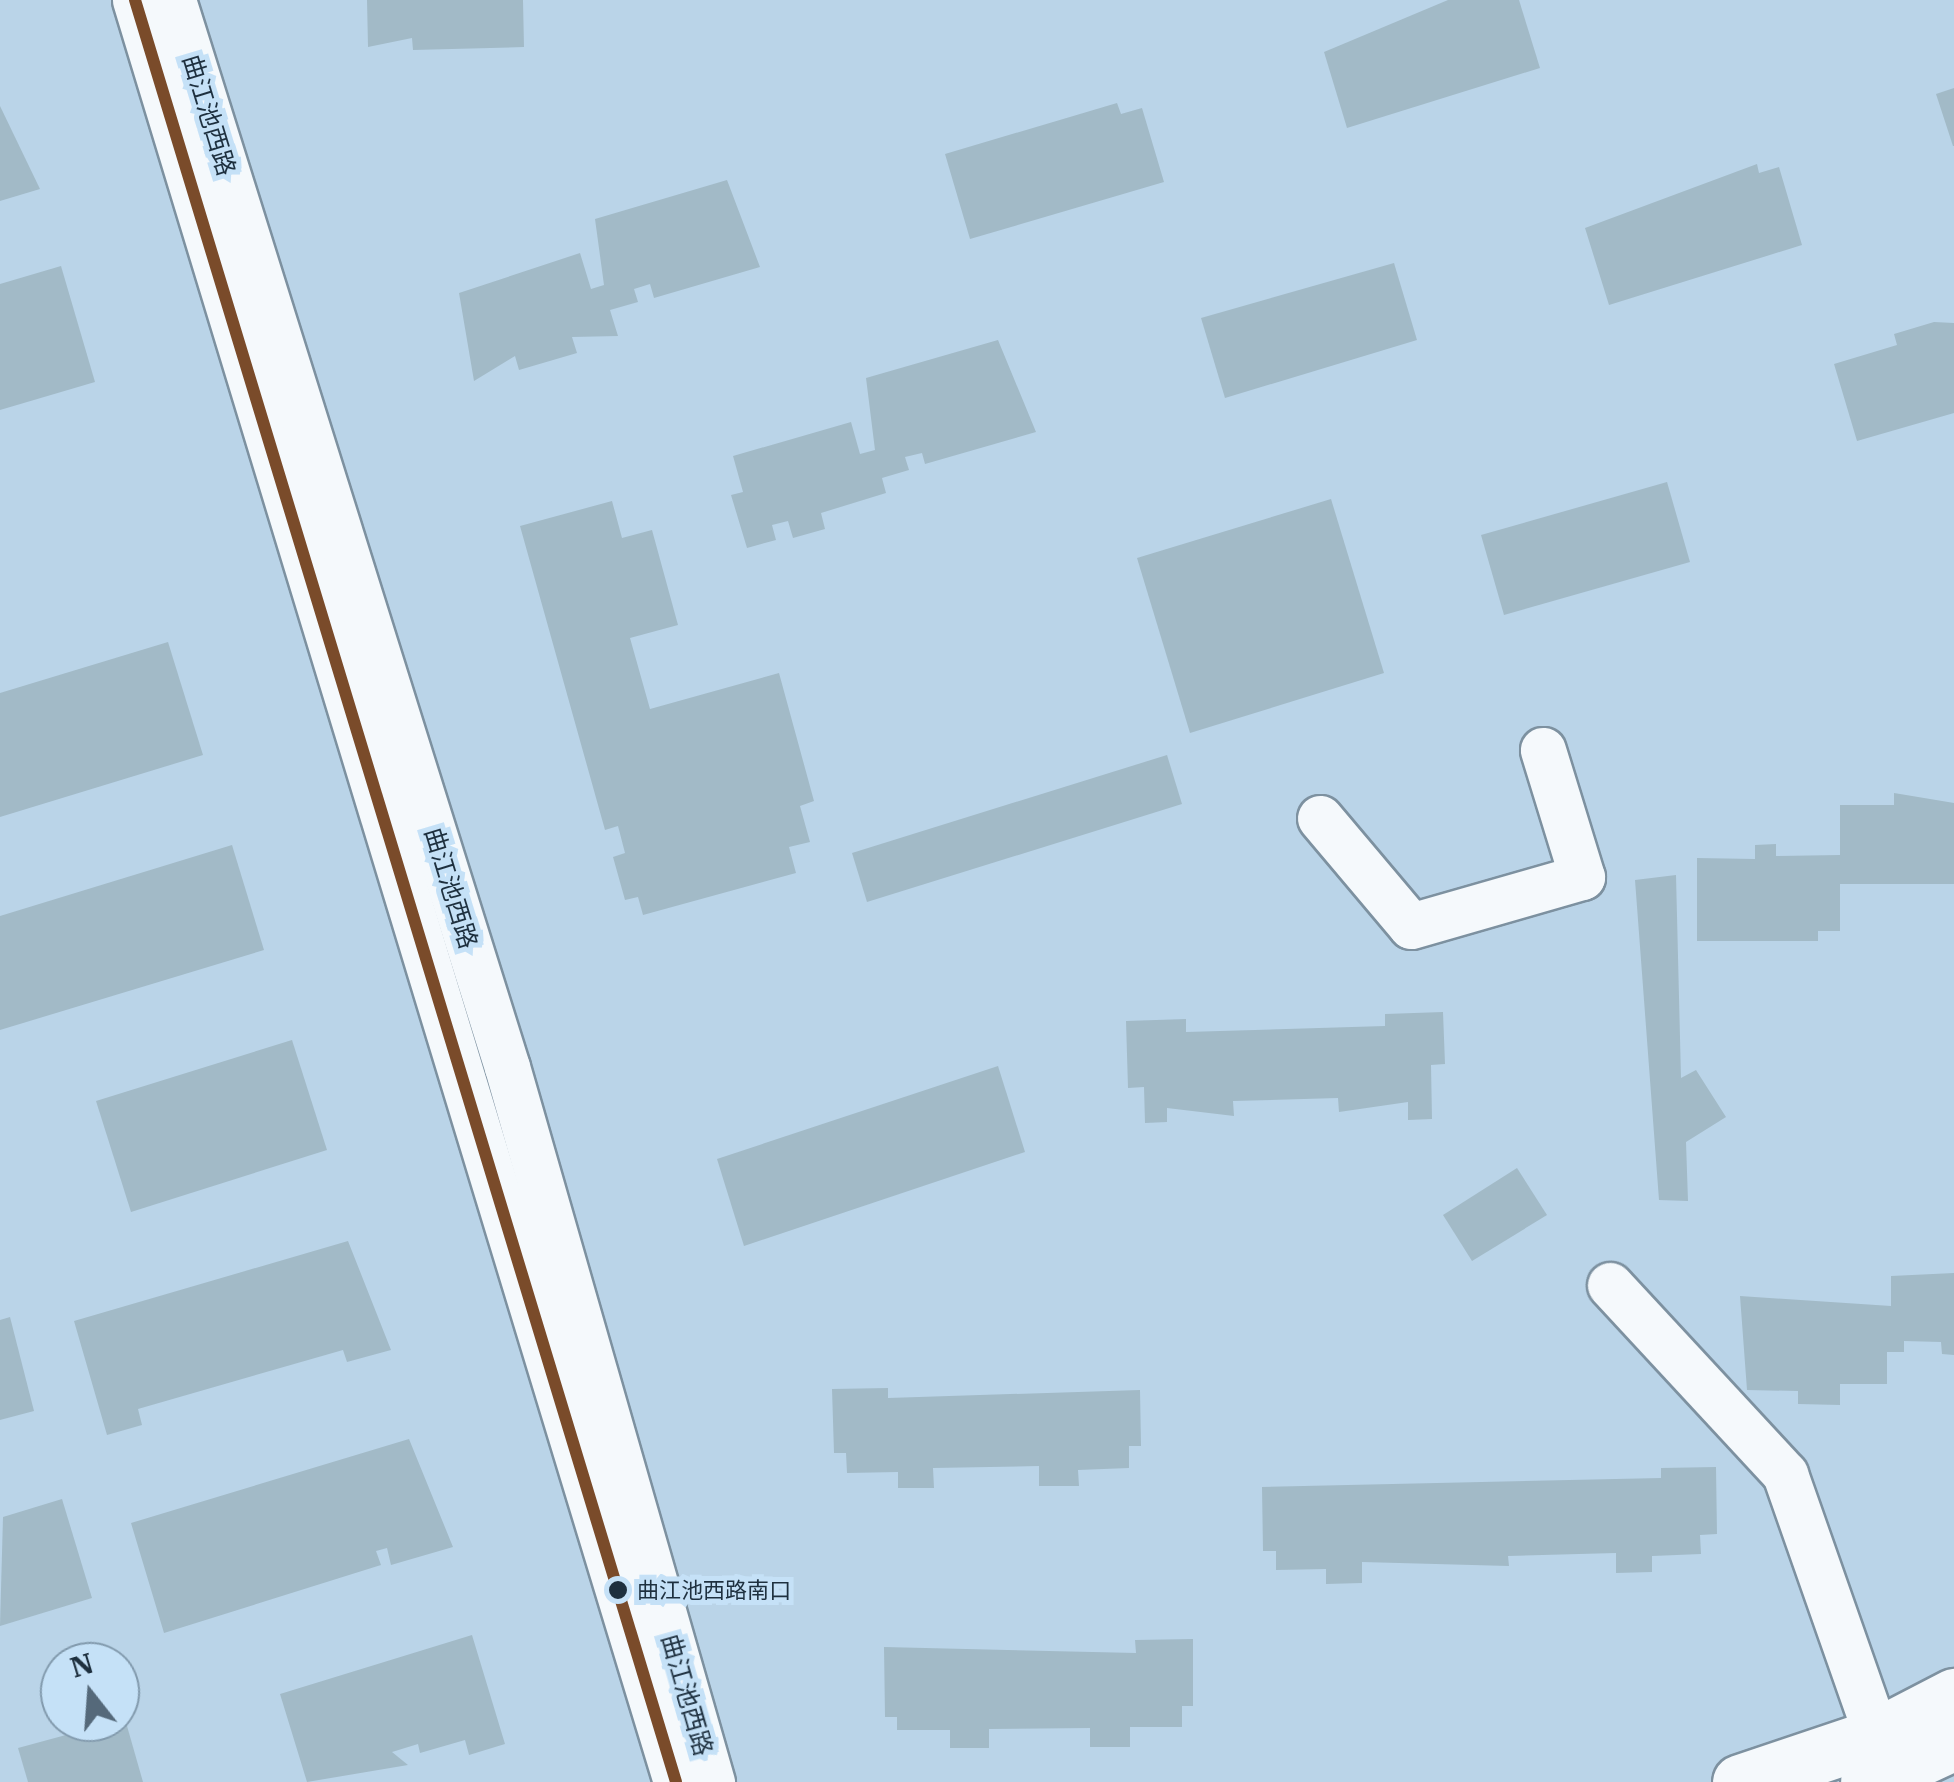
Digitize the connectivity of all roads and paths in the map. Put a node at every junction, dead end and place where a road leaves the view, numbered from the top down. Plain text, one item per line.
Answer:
1 (136, 0) edge
2 (173, 0) edge
3 (1544, 750) dead end
4 (1320, 818) dead end
5 (1610, 1286) dead end
6 (1954, 1696) edge
7 (1954, 1742) edge
8 (1873, 1759) edge
9 (676, 1782) edge
10 (712, 1782) edge
11 (1740, 1782) edge

1 - 9 street, 曲江池西路
2 - 10 street, 曲江池西路
3 - 4 street
5 - 8 street
6 - 8 main road
7 - 8 main road
8 - 11 main road

